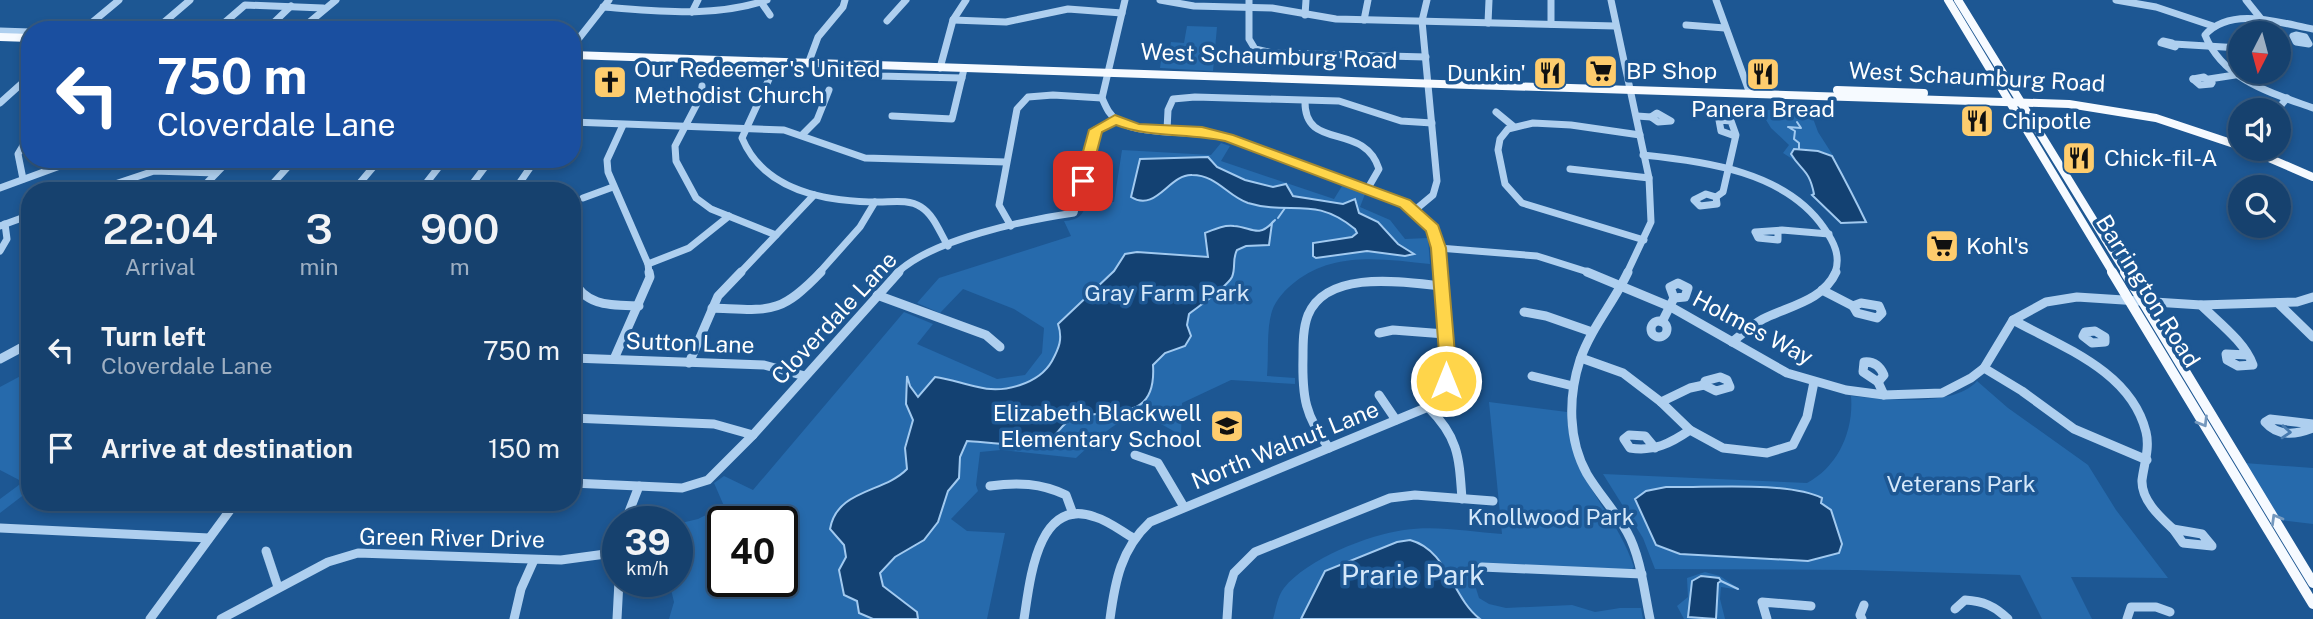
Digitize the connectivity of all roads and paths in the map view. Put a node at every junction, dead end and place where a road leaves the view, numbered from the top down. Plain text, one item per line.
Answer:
1 (119, 0) edge
2 (190, 0) edge
3 (336, 0) edge
4 (609, 0) edge
5 (698, 0) edge
6 (845, 0) edge
7 (906, 0) edge
8 (966, 0) edge
9 (1125, 0) edge
10 (1160, 0) edge
11 (1307, 0) edge
12 (1368, 0) edge
13 (1427, 0) edge
14 (1489, 0) edge
15 (1551, 0) edge
16 (1611, 0) edge
17 (1716, 0) edge
18 (1948, 0) edge
19 (1958, 0) edge
20 (2116, 0) edge
21 (2246, 0) edge
22 (764, 1) edge
23 (1187, 2) edge
24 (282, 3) edge
25 (1249, 3) edge
26 (2157, 4) edge
27 (291, 6) junction
28 (603, 7) junction
29 (323, 8) junction
30 (692, 12) junction
31 (1122, 13) junction
32 (770, 15) dead end
33 (1039, 15) junction
34 (1306, 15) junction
35 (953, 20) junction
36 (1364, 20) junction
37 (2262, 20) junction
38 (94, 21) edge
39 (166, 21) edge
40 (226, 21) edge
41 (275, 21) edge
42 (309, 21) edge
43 (887, 21) dead end
44 (1422, 21) junction
45 (1488, 23) junction
46 (1551, 24) junction
47 (1047, 25) dead end
48 (1686, 25) dead end
49 (1615, 26) junction
50 (2213, 26) junction
51 (2295, 26) junction
52 (1725, 28) junction
53 (2313, 29) edge
54 (0, 31) edge
55 (21, 32) edge
56 (581, 35) edge
57 (2299, 35) dead end
58 (0, 37) edge
59 (21, 38) edge
60 (0, 42) edge
61 (21, 43) edge
62 (2174, 44) dead end
63 (2208, 44) junction
64 (2228, 46) edge
65 (581, 57) edge
66 (1426, 57) junction
67 (779, 64) junction
68 (808, 64) junction
69 (879, 66) junction
70 (2228, 67) edge
71 (940, 68) junction
72 (963, 74) junction
73 (1108, 74) junction
74 (2228, 76) edge
75 (2209, 79) dead end
76 (1429, 82) junction
77 (21, 84) edge
78 (2255, 84) edge
79 (702, 86) dead end
80 (1629, 88) junction
81 (829, 90) dead end
82 (1749, 91) junction
83 (1102, 98) junction
84 (2287, 98) edge
85 (2006, 99) junction
86 (2018, 99) junction
87 (1304, 100) junction
88 (2291, 100) edge
89 (0, 103) edge
90 (2313, 108) edge
91 (1496, 112) dead end
92 (1567, 115) dead end
93 (892, 116) dead end
94 (1637, 116) junction
95 (1651, 117) dead end
96 (1115, 120) junction
97 (581, 123) edge
98 (1432, 123) junction
99 (623, 125) junction
100 (1569, 125) junction
101 (1513, 126) junction
102 (685, 127) junction
103 (747, 128) junction
104 (1167, 131) junction
105 (803, 134) junction
106 (1640, 135) junction
107 (1735, 136) dead end
108 (2228, 140) edge
109 (21, 149) edge
110 (1643, 155) junction
111 (2279, 161) edge
112 (2284, 161) edge
113 (1006, 162) junction
114 (55, 168) edge
115 (221, 168) edge
116 (287, 168) edge
117 (372, 168) edge
118 (438, 168) edge
119 (1570, 169) dead end
120 (1726, 170) junction
121 (216, 173) junction
122 (2313, 174) edge
123 (1649, 178) junction
124 (23, 180) junction
125 (121, 182) edge
126 (208, 182) edge
127 (274, 182) edge
128 (361, 182) edge
129 (427, 182) edge
130 (613, 187) junction
131 (0, 188) edge
132 (1368, 188) junction
133 (814, 195) junction
134 (1716, 197) dead end
135 (583, 198) dead end
136 (874, 202) junction
137 (1415, 210) junction
138 (729, 216) junction
139 (21, 218) edge
140 (3, 225) edge
141 (1012, 226) junction
142 (1778, 231) dead end
143 (1829, 234) junction
144 (776, 235) junction
145 (1644, 240) junction
146 (947, 246) junction
147 (1439, 248) junction
148 (0, 251) edge
149 (648, 264) junction
150 (1442, 286) junction
151 (1621, 287) junction
152 (1822, 290) junction
153 (877, 295) junction
154 (581, 296) edge
155 (2313, 297) edge
156 (1674, 298) dead end
157 (2136, 301) junction
158 (2278, 303) junction
159 (2201, 305) junction
160 (639, 306) junction
161 (1853, 306) dead end
162 (1671, 307) junction
163 (712, 308) junction
164 (1524, 312) dead end
165 (2013, 320) junction
166 (1662, 322) dead end
167 (1592, 332) junction
168 (1379, 333) dead end
169 (1446, 334) junction
170 (2313, 337) edge
171 (2085, 339) dead end
172 (1732, 342) junction
173 (1000, 346) dead end
174 (21, 348) edge
175 (2072, 352) junction
176 (2248, 355) dead end
177 (581, 358) edge
178 (1581, 358) junction
179 (0, 359) edge
180 (614, 359) junction
181 (689, 362) junction
182 (1984, 368) junction
183 (805, 376) junction
184 (1532, 376) dead end
185 (1814, 382) junction
186 (1878, 382) dead end
187 (1704, 385) dead end
188 (1573, 386) junction
189 (1379, 395) dead end
190 (1884, 395) junction
191 (1661, 402) junction
192 (1428, 407) junction
193 (581, 418) edge
194 (1396, 420) junction
195 (1690, 430) junction
196 (753, 435) junction
197 (1329, 448) junction
198 (1655, 448) dead end
199 (1135, 455) dead end
200 (2147, 460) junction
201 (581, 483) edge
202 (639, 486) junction
203 (990, 486) dead end
204 (1462, 499) junction
205 (1493, 501) dead end
206 (631, 506) edge
207 (1184, 507) junction
208 (229, 511) edge
209 (1073, 514) junction
210 (0, 527) edge
211 (2173, 529) dead end
212 (209, 538) junction
213 (1133, 538) junction
214 (266, 551) dead end
215 (602, 555) edge
216 (534, 560) junction
217 (1482, 567) dead end
218 (1642, 574) junction
219 (2297, 578) junction
220 (2312, 580) edge
221 (278, 587) junction
222 (618, 597) edge
223 (2313, 604) edge
224 (1811, 606) dead end
225 (1864, 606) dead end
226 (1955, 609) dead end
227 (2170, 612) dead end
228 (150, 619) edge
229 (221, 619) edge
230 (514, 619) edge
231 (617, 619) edge
232 (1024, 619) edge
233 (1110, 619) edge
234 (1227, 619) edge
235 (1650, 619) edge
236 (1767, 619) edge
237 (1862, 619) edge
238 (2008, 619) edge
239 (2127, 619) edge

1 - 38 street
2 - 39 street
3 - 29 street
4 - 28 street
5 - 30 street
6 - 68 street
7 - 43 street
8 - 35 street
9 - 31 street
10 - 23 street
11 - 34 street
12 - 36 street
13 - 44 street
14 - 45 street
15 - 46 street
16 - 49 street
17 - 52 street
18 - 85 main road, Barrington Road
19 - 86 main road, Barrington Road
20 - 26 street
21 - 37 street
22 - 30 street
22 - 32 street
23 - 25 street
24 - 27 street
24 - 40 street
25 - 34 street
25 - 66 street
26 - 50 street
27 - 29 street
27 - 41 street
28 - 30 street
28 - 56 street
29 - 42 street
31 - 33 street
31 - 73 street
33 - 35 street
33 - 47 street
34 - 36 street
35 - 71 street
36 - 44 street
37 - 50 street
37 - 51 street
44 - 45 street
44 - 66 street
45 - 46 street
46 - 49 street
48 - 52 street
49 - 80 street
50 - 63 street
51 - 53 street
51 - 57 street
52 - 82 street
54 - 55 street
58 - 59 main road
60 - 61 main road
62 - 63 street
63 - 64 street
63 - 70 street
65 - 67 main road, West Schaumburg Road
66 - 76 street
67 - 68 main road, West Schaumburg Road
67 - 103 street
68 - 69 main road, West Schaumburg Road
69 - 71 main road, West Schaumburg Road
69 - 72 street
71 - 72 main road, West Schaumburg Road
72 - 73 main road, West Schaumburg Road
72 - 93 street
73 - 76 main road, West Schaumburg Road
73 - 83 street
74 - 75 street
76 - 80 main road, West Schaumburg Road
76 - 98 street
77 - 89 street
78 - 84 street
79 - 102 street
80 - 82 main road, West Schaumburg Road
80 - 94 street
81 - 105 street
82 - 85 main road, West Schaumburg Road
83 - 96 street
83 - 113 street
85 - 86 main road, West Schaumburg Road
85 - 157 main road, Barrington Road
86 - 108 main road, West Schaumburg Road
86 - 157 main road, Barrington Road
87 - 98 street
87 - 104 street
87 - 132 street
88 - 90 street
91 - 101 street
92 - 100 street
94 - 95 street
94 - 106 street
96 - 104 street
96 - 141 street, Cloverdale Lane
97 - 99 street
98 - 137 street
99 - 102 street
99 - 130 street
100 - 101 street
100 - 106 street
101 - 145 street
102 - 103 street
102 - 138 street
103 - 105 street
103 - 133 street
104 - 132 street
105 - 113 street
106 - 110 street
107 - 120 street
109 - 124 street
110 - 120 street
110 - 123 street
111 - 122 main road
112 - 122 main road
113 - 141 street
114 - 124 street
115 - 121 street
116 - 127 street
117 - 128 street
118 - 129 street
119 - 123 street
120 - 134 street
120 - 143 street
121 - 125 street
121 - 126 street
123 - 145 street
124 - 131 street
130 - 135 street
130 - 149 street
132 - 137 street
133 - 136 street
133 - 144 street
136 - 146 street
136 - 163 street
137 - 147 street
138 - 144 street
138 - 149 street
139 - 140 street
140 - 148 street
141 - 146 street, Cloverdale Lane
142 - 143 street
143 - 152 street
144 - 163 street
145 - 151 street
146 - 153 street, Cloverdale Lane
147 - 150 street
147 - 151 street, Holmes Way
149 - 160 street
150 - 169 street
150 - 197 street
151 - 162 street, Holmes Way
151 - 167 street
152 - 161 street
152 - 172 street
153 - 173 street
153 - 183 street, Cloverdale Lane
154 - 160 street
155 - 158 street
156 - 162 street
157 - 159 street
157 - 165 street
157 -> 219 main road, Barrington Road
220 -> 157 main road, Barrington Road
158 - 159 street
158 - 170 street
159 - 176 street
160 - 180 street
162 - 166 street
162 - 172 street, Holmes Way
163 - 181 street
164 - 167 street
165 - 175 street
165 - 182 street, Holmes Way
167 - 178 street
168 - 169 street
169 - 192 street
171 - 175 street
172 - 185 street, Holmes Way
174 - 179 street
175 - 200 street
177 - 180 street, Sutton Lane
178 - 188 street
178 - 191 street
180 - 181 street, Sutton Lane
181 - 183 street, Sutton Lane
182 - 190 street, Holmes Way
182 - 200 street
183 - 196 street, Cloverdale Lane
184 - 188 street
185 - 190 street, Holmes Way
185 - 195 street
186 - 190 street
187 - 191 street
188 - 218 street
189 - 194 street
191 - 195 street
192 - 194 street, North Walnut Lane
192 - 204 street
193 - 196 street
194 - 197 street, North Walnut Lane
195 - 198 street
196 - 202 street, Cloverdale Lane
197 - 207 street, North Walnut Lane
199 - 207 street
200 - 211 street
201 - 202 street
202 - 206 street
203 - 209 street
204 - 205 street
204 - 234 street
207 - 213 street, North Walnut Lane
208 - 212 street
209 - 213 street
209 - 232 street
210 - 212 street
212 - 228 street
213 - 233 street, North Walnut Lane
214 - 221 street
215 - 216 street, Green River Drive
216 - 221 street, Green River Drive
216 - 230 street
217 - 218 street
218 - 235 street
219 - 220 street
219 - 223 main road, Barrington Road
221 - 229 street, Green River Drive
222 - 231 street
224 - 236 street
225 - 237 street
226 - 238 street
227 - 239 street

